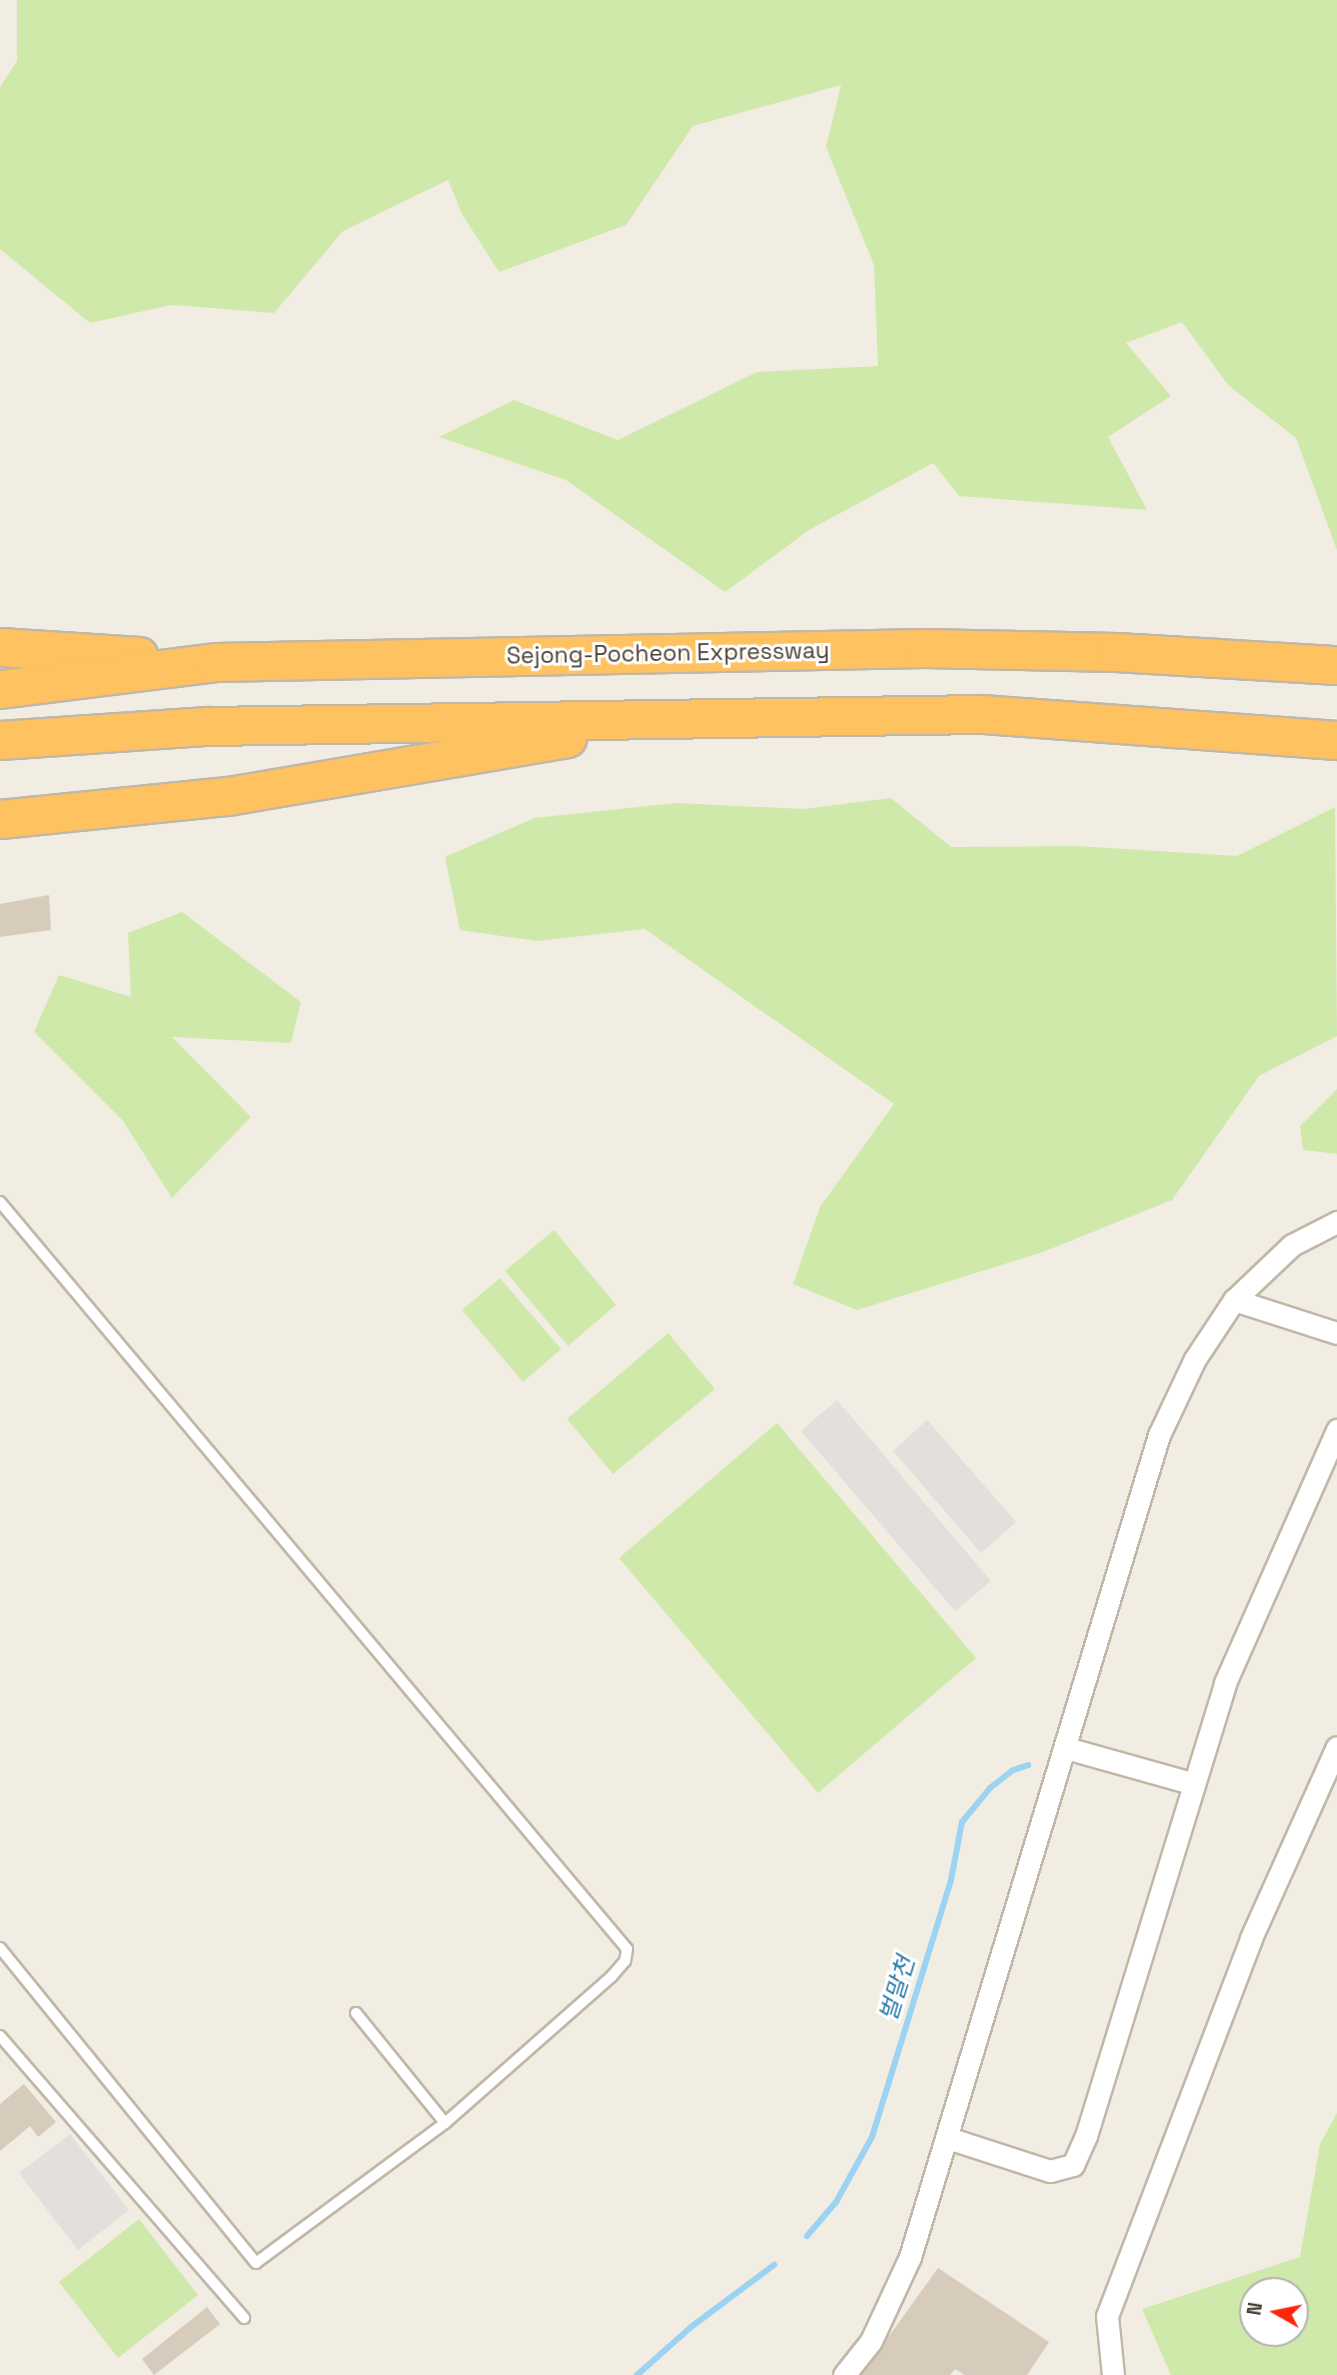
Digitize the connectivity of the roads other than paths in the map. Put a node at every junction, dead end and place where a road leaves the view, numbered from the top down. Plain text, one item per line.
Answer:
1 (0, 647) edge
2 (217, 662) junction
3 (1337, 665) edge
4 (0, 689) edge
5 (715, 716) junction
6 (0, 740) edge
7 (1337, 740) edge
8 (0, 819) edge
9 (0, 1202) edge
10 (4, 1215) edge
11 (1337, 1222) edge
12 (1234, 1300) junction
13 (1337, 1333) edge
14 (1337, 1430) edge
15 (1337, 1747) edge
16 (1066, 1748) junction
17 (1191, 1783) junction
18 (0, 1948) edge
19 (356, 2013) dead end
20 (1, 2039) edge
21 (445, 2123) junction
22 (948, 2138) junction
23 (244, 2318) dead end
24 (844, 2375) edge
25 (1114, 2375) edge

1 - 2 highway
2 - 3 highway, Sejong-Pocheon Expressway
2 - 4 highway, Sejong-Pocheon Expressway
5 - 6 highway
5 - 7 highway
5 - 8 highway
9 - 10 lane
10 - 21 lane
11 - 12 street
12 - 13 street
12 - 16 street
14 - 17 street
15 - 25 street
16 - 17 street
16 - 22 street
17 - 22 street
18 - 21 lane
19 - 21 lane
20 - 23 lane
22 - 24 street

